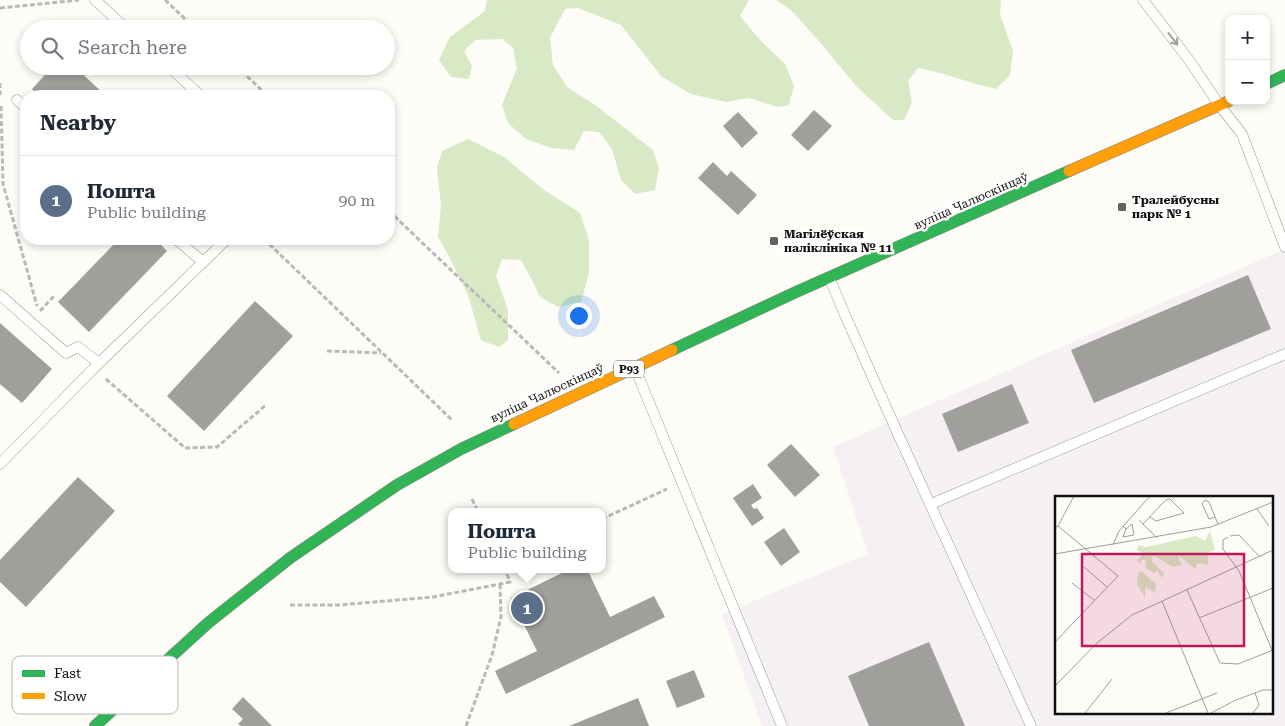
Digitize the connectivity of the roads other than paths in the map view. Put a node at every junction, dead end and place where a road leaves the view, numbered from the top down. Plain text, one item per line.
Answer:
1 (95, 0) edge
2 (1143, 0) edge
3 (117, 20) edge
4 (178, 75) edge
5 (1285, 75) edge
6 (1270, 82) edge
7 (194, 90) edge
8 (17, 100) dead end
9 (20, 103) edge
10 (1225, 104) edge
11 (1226, 105) edge
12 (183, 245) edge
13 (221, 245) edge
14 (1285, 247) edge
15 (203, 262) junction
16 (830, 278) junction
17 (0, 295) edge
18 (1285, 354) edge
19 (96, 366) junction
20 (635, 367) junction
21 (0, 464) edge
22 (931, 504) junction
23 (172, 656) edge
24 (108, 714) edge
25 (95, 726) edge
26 (782, 726) edge
27 (1031, 726) edge

1 - 3 lane
2 -> 10 lane
4 - 7 lane
5 - 6 main road
8 - 9 lane
10 - 16 main road, вуліца Чалюскінцаў / Р93
11 - 14 lane
12 - 15 lane
13 - 15 lane
15 - 19 lane
16 - 20 main road, вуліца Чалюскінцаў / Р93
16 - 22 lane
17 - 19 lane
18 - 22 lane
19 - 21 lane
20 - 23 main road, вуліца Чалюскінцаў / Р93
20 - 26 lane
22 - 27 lane
24 - 25 main road, вуліца Чалюскінцаў / Р93

